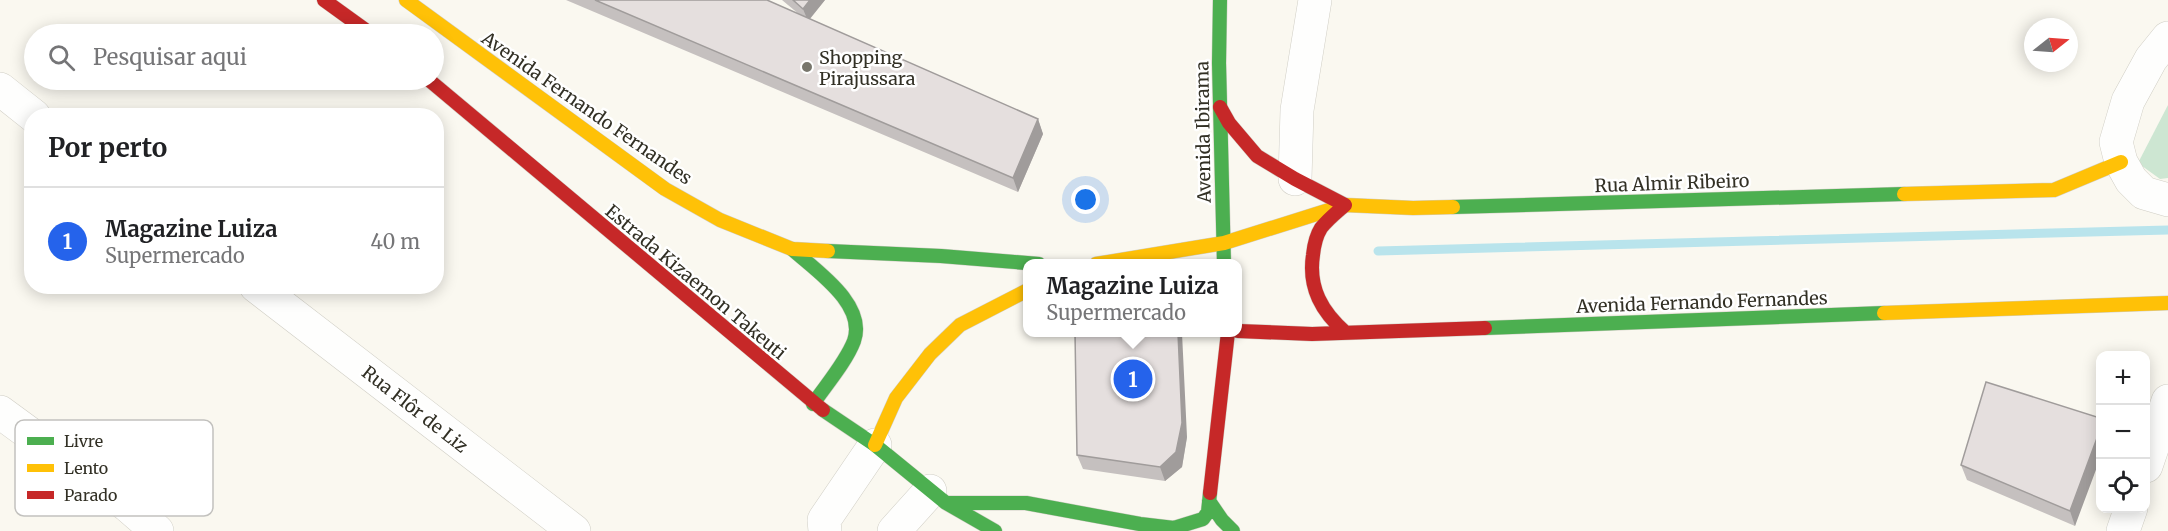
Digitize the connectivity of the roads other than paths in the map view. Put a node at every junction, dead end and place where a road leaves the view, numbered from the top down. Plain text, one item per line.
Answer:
1 (324, 0) edge
2 (406, 0) edge
3 (1220, 0) edge
4 (1315, 0) edge
5 (357, 24) edge
6 (439, 24) edge
7 (444, 28) edge
8 (2168, 38) edge
9 (0, 89) edge
10 (441, 90) edge
11 (1220, 107) junction
12 (24, 108) edge
13 (2121, 162) junction
14 (1295, 179) junction
15 (2168, 200) edge
16 (1345, 205) junction
17 (1224, 243) junction
18 (792, 249) junction
19 (1167, 252) junction
20 (1126, 259) edge
21 (1177, 259) edge
22 (1224, 259) edge
23 (1023, 263) edge
24 (1023, 293) edge
25 (266, 294) edge
26 (2168, 303) edge
27 (1242, 331) edge
28 (1346, 333) junction
29 (1228, 337) edge
30 (2168, 401) edge
31 (813, 404) junction
32 (0, 412) edge
33 (15, 423) edge
34 (874, 445) junction
35 (2147, 459) edge
36 (938, 497) junction
37 (1209, 501) junction
38 (2129, 513) edge
39 (140, 516) edge
40 (157, 531) edge
41 (574, 531) edge
42 (825, 531) edge
43 (894, 531) edge
44 (995, 531) edge
45 (1233, 531) edge
46 (2123, 531) edge

1 - 5 main road
2 - 6 main road, Avenida Fernando Fernandes
3 - 11 main road, Avenida Ibirama
4 - 14 street
7 - 18 main road, Avenida Fernando Fernandes
8 - 13 street
9 - 12 street
10 - 31 main road, Estrada Kizaemon Takeuti
11 - 14 main road
11 - 17 main road, Avenida Ibirama
13 - 15 street
13 - 16 main road, Rua Almir Ribeiro
14 - 16 main road
16 - 17 main road, Rua Almir Ribeiro
16 - 28 main road
17 - 19 main road
17 - 22 main road, Avenida Ibirama
18 - 23 main road, Avenida Fernando Fernandes
18 - 31 main road
19 - 20 main road
19 - 21 main road
24 - 34 main road
25 - 41 street, Rua Flôr de Liz
26 - 28 main road, Avenida Fernando Fernandes
27 - 28 main road, Avenida Fernando Fernandes
29 - 37 main road
30 - 35 street
31 - 34 main road, Estrada Kizaemon Takeuti
32 - 33 street
34 - 36 main road, Estrada Kizaemon Takeuti
34 - 42 street
36 - 37 main road
36 - 43 street
36 - 44 main road, Estrada Kizaemon Takeuti
37 - 45 main road
38 - 46 street
39 - 40 street

